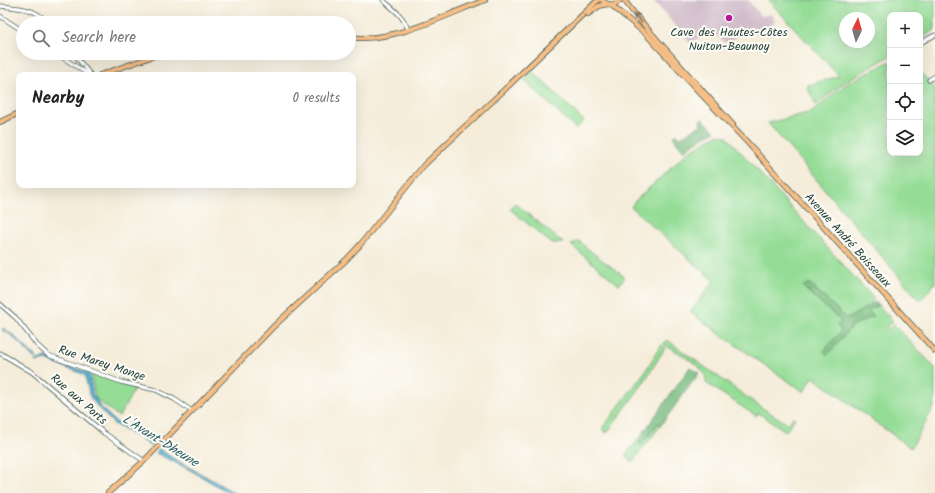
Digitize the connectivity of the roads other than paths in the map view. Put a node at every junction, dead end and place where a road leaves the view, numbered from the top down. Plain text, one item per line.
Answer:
1 (383, 0) edge
2 (485, 0) edge
3 (598, 0) edge
4 (602, 0) edge
5 (620, 0) edge
6 (624, 0) edge
7 (609, 4) junction
8 (0, 6) edge
9 (0, 16) edge
10 (41, 16) edge
11 (576, 21) junction
12 (16, 26) edge
13 (408, 30) junction
14 (935, 35) edge
15 (356, 38) edge
16 (923, 41) edge
17 (67, 60) edge
18 (78, 60) edge
19 (142, 60) edge
20 (85, 72) edge
21 (88, 72) edge
22 (108, 72) edge
23 (935, 76) edge
24 (929, 80) dead end
25 (16, 115) edge
26 (0, 122) edge
27 (747, 142) junction
28 (0, 304) edge
29 (935, 351) edge
30 (0, 353) edge
31 (192, 411) junction
32 (144, 460) junction
33 (108, 493) edge

1 - 13 street
2 - 13 main road
3 - 11 main road
4 - 7 main road, Avenue André Boisseaux
5 - 7 main road
27 -> 6 main road, Avenue André Boisseaux
7 - 11 main road
7 - 27 main road, Avenue André Boisseaux
8 - 10 street
9 - 12 street
11 - 31 main road
13 - 15 main road
14 - 16 street
17 - 20 street
18 - 21 street
19 - 22 main road
23 - 24 street
25 - 26 main road
27 - 29 main road, Avenue André Boisseaux
28 - 31 street, Rue Marey Monge
30 - 32 street, Rue aux Ports
31 - 32 main road
32 - 33 main road

